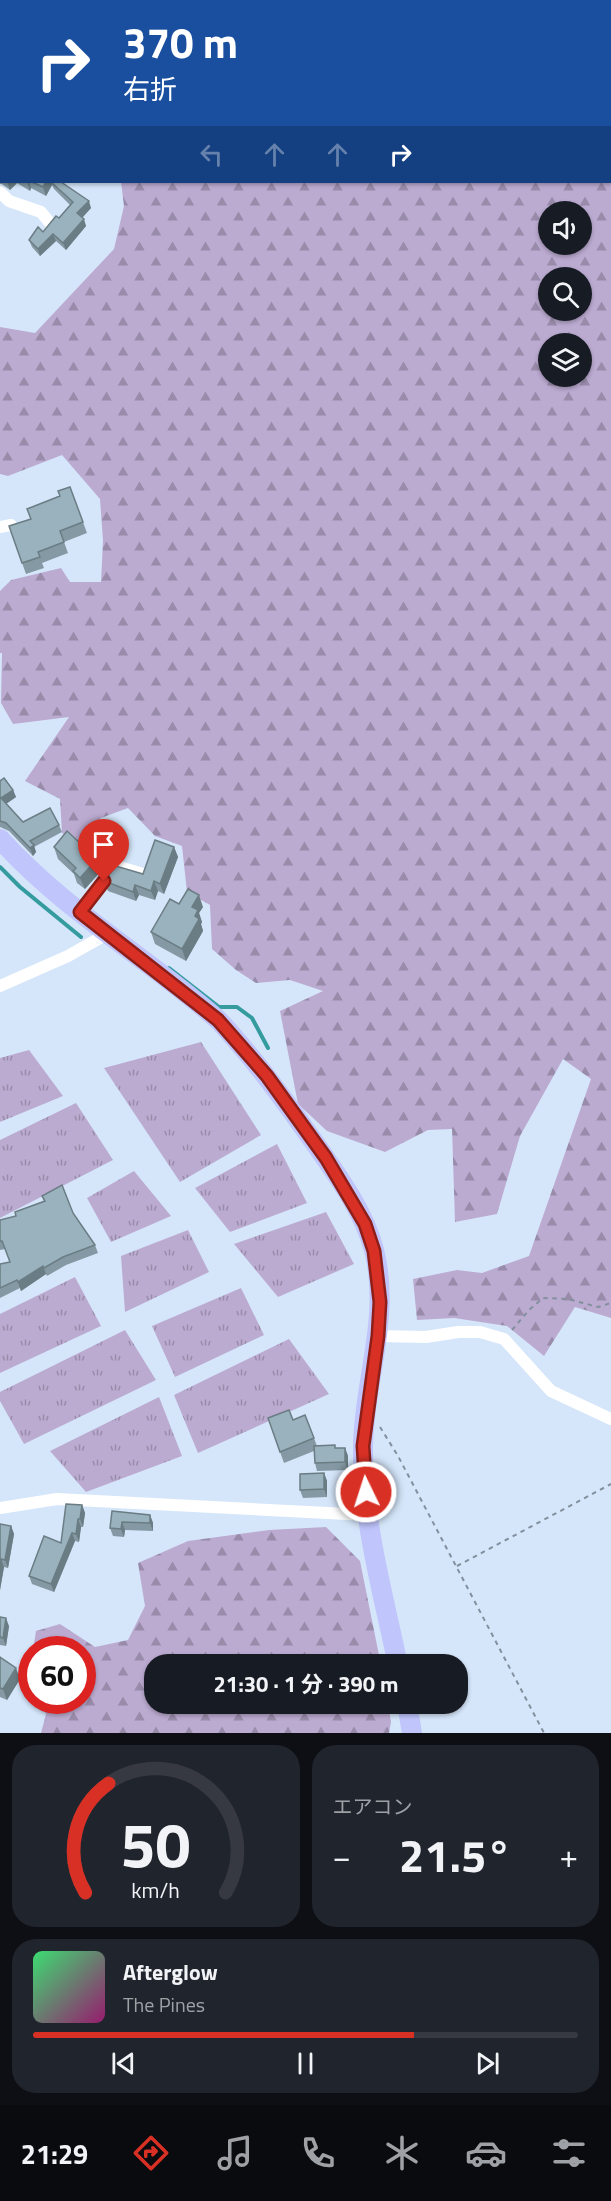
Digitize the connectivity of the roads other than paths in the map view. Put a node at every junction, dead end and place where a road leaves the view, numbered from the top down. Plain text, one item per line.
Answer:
1 (0, 192) edge
2 (50, 223) edge
3 (0, 839) edge
4 (140, 873) edge
5 (80, 912) junction
6 (107, 934) junction
7 (0, 986) edge
8 (378, 1336) junction
9 (611, 1419) edge
10 (0, 1508) edge
11 (367, 1515) junction
12 (396, 1654) edge
13 (409, 1714) edge
14 (412, 1733) edge

1 - 2 street
3 - 5 main road
4 - 5 street
5 - 6 main road
6 - 7 street
6 - 8 main road
8 - 9 street
8 - 11 main road
10 - 11 street
11 - 12 main road
13 - 14 main road

